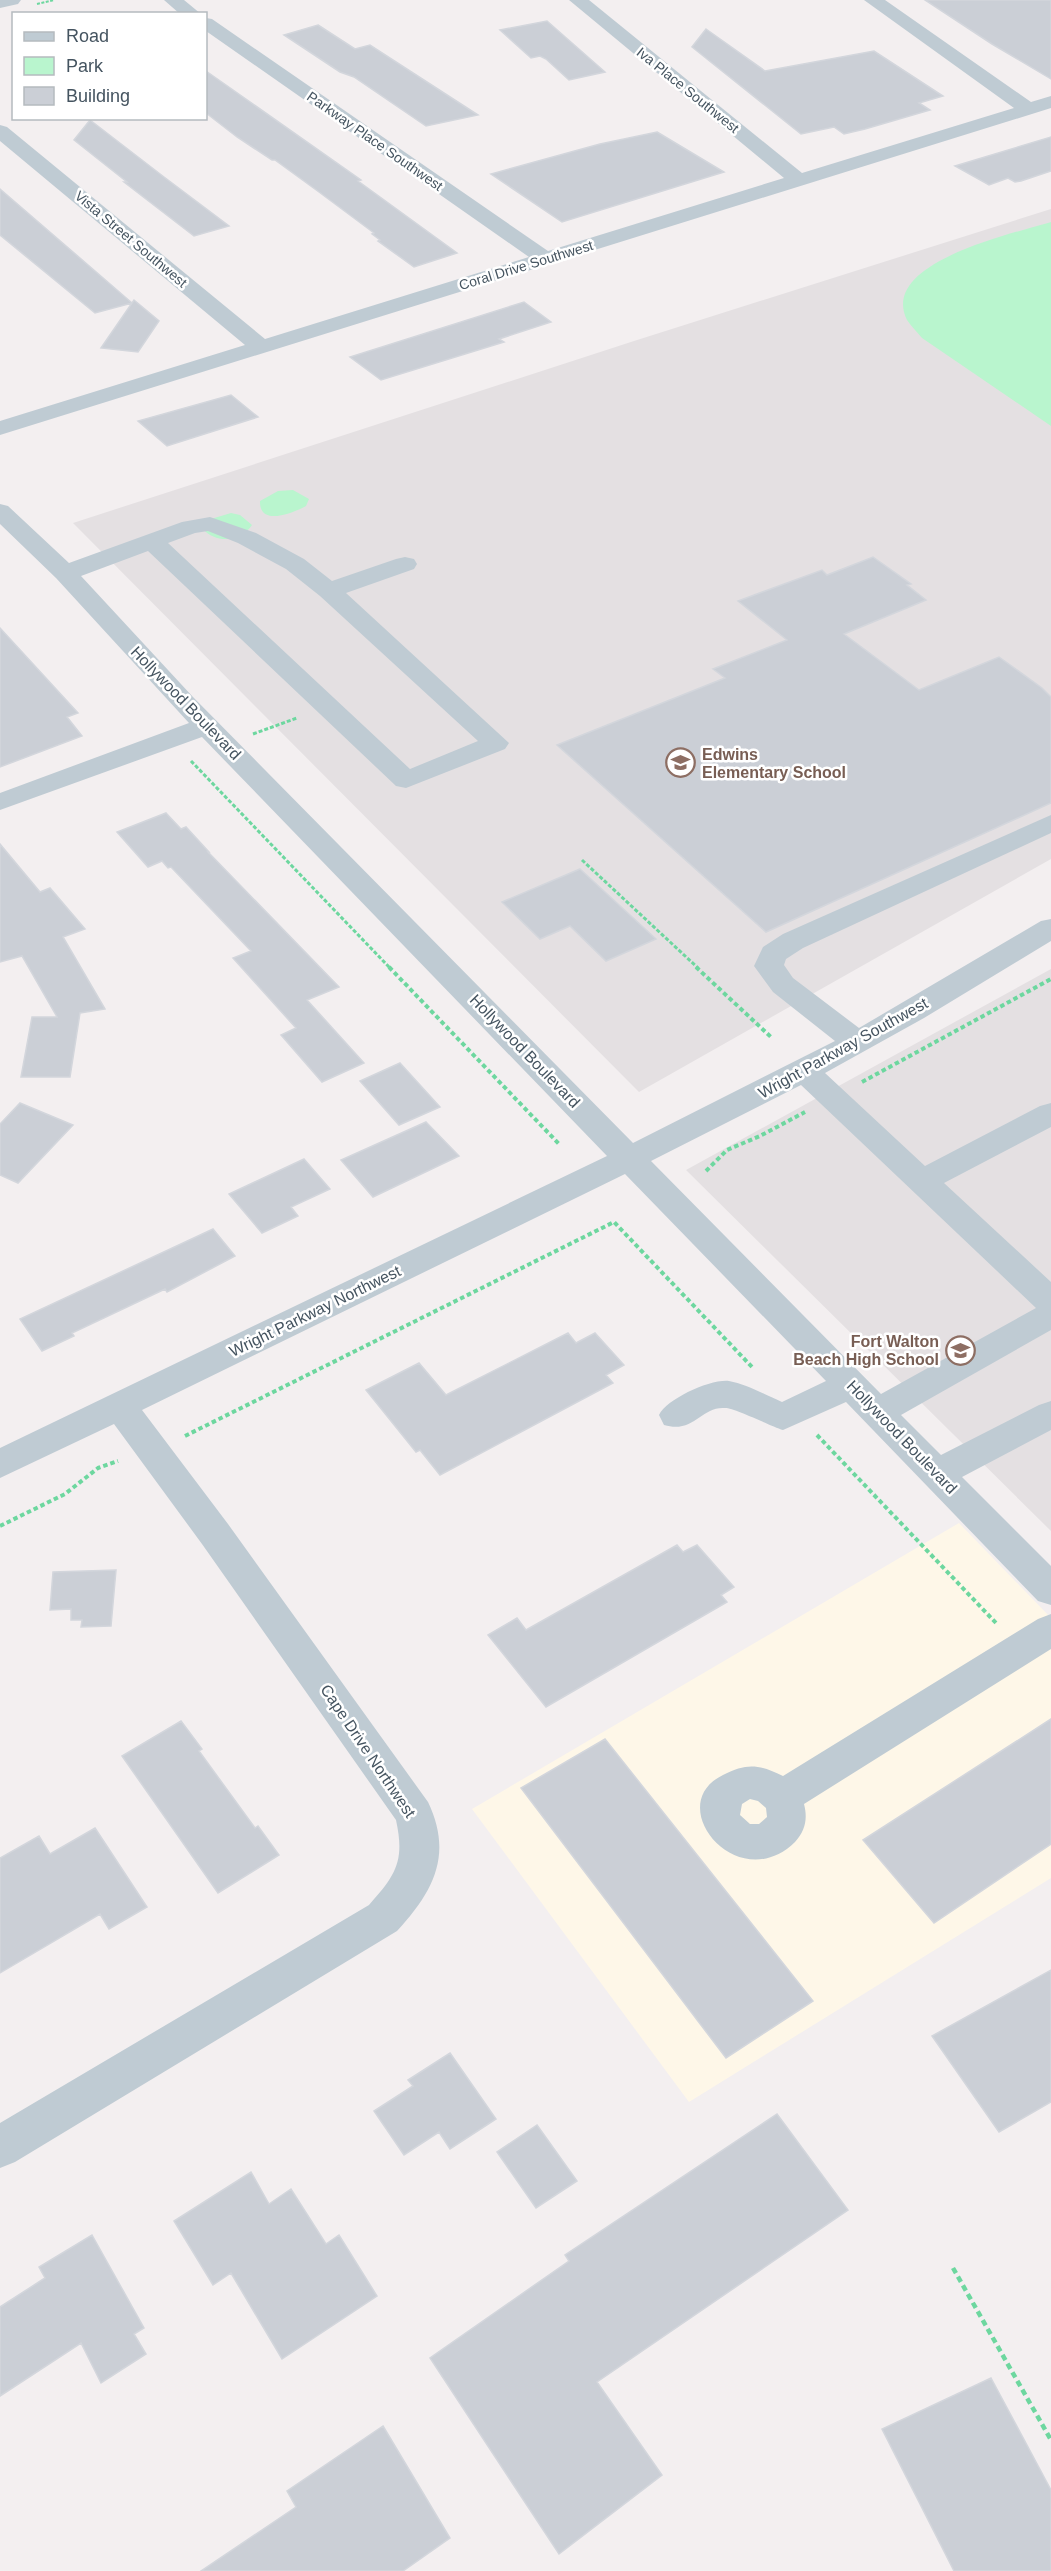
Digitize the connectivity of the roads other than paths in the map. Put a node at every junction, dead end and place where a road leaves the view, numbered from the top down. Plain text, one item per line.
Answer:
1 (12, 0) edge
2 (173, 0) edge
3 (578, 0) edge
4 (873, 0) edge
5 (0, 3) edge
6 (189, 12) edge
7 (207, 24) edge
8 (1051, 102) edge
9 (1028, 109) junction
10 (0, 131) edge
11 (798, 180) junction
12 (544, 259) junction
13 (261, 347) junction
14 (0, 428) edge
15 (0, 511) edge
16 (151, 542) junction
17 (405, 564) dead end
18 (65, 573) junction
19 (329, 591) junction
20 (216, 735) junction
21 (0, 802) edge
22 (1051, 823) edge
23 (1051, 928) edge
24 (857, 1042) junction
25 (804, 1071) junction
26 (1051, 1114) edge
27 (630, 1158) junction
28 (922, 1181) junction
29 (1051, 1302) edge
30 (1051, 1315) edge
31 (850, 1384) junction
32 (120, 1406) junction
33 (878, 1412) junction
34 (1051, 1414) edge
35 (676, 1415) dead end
36 (0, 1464) edge
37 (938, 1473) junction
38 (1051, 1590) edge
39 (1036, 1640) edge
40 (782, 1797) dead end
41 (0, 2147) edge

1 - 5 street
2 - 6 street
3 - 11 street, Iva Place Southwest
4 - 9 street
7 - 12 street, Parkway Place Southwest
8 - 9 street, Coral Drive Southwest
9 - 11 street, Coral Drive Southwest
10 - 13 street, Vista Street Southwest
11 - 12 street, Coral Drive Southwest
12 - 13 street, Coral Drive Southwest
13 - 14 street, Coral Drive Southwest
15 - 18 street, Hollywood Boulevard
16 - 18 street
16 - 19 street
16 - 19 street
17 - 19 street
18 - 20 street, Hollywood Boulevard
20 - 21 street
20 - 27 street, Hollywood Boulevard
22 - 24 street
23 - 24 street, Wright Parkway Southwest
24 - 25 street, Wright Parkway Southwest
25 - 27 street, Wright Parkway Southwest
25 - 28 street
26 - 28 street
27 - 31 street, Hollywood Boulevard
27 - 32 street, Wright Parkway Northwest
28 - 29 street
30 - 33 street
31 - 33 street, Hollywood Boulevard
31 - 35 street
32 - 36 street, Wright Parkway Northwest
32 - 41 street, Cape Drive Northwest
33 - 37 street, Hollywood Boulevard
34 - 37 street
37 - 38 street, Hollywood Boulevard
39 - 40 street

